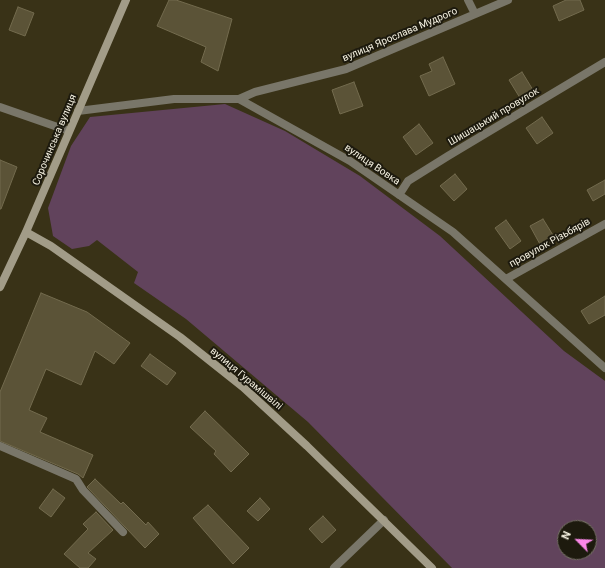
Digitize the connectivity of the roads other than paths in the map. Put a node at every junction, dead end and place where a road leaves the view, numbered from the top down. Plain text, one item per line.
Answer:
1 (126, 0) edge
2 (468, 0) edge
3 (508, 0) edge
4 (475, 14) junction
5 (605, 62) edge
6 (239, 99) junction
7 (0, 107) edge
8 (78, 111) junction
9 (69, 131) junction
10 (399, 194) junction
11 (605, 224) edge
12 (26, 232) junction
13 (506, 279) junction
14 (0, 287) edge
15 (604, 367) edge
16 (0, 446) edge
17 (384, 520) junction
18 (123, 532) dead end
19 (334, 568) edge
20 (432, 568) edge

1 - 8 main road, Сорочинська вулиця
2 - 4 street, вулиця Ярослава Мудрого
3 - 4 street, вулиця Ярослава Мудрого
4 - 6 street, вулиця Ярослава Мудрого
5 - 10 street, Шишацький провулок
6 - 8 street, вулиця Вовка
6 - 10 street, вулиця Вовка
7 - 9 street
8 - 9 main road, Сорочинська вулиця
9 - 12 main road, Сорочинська вулиця
10 - 13 street, вулиця Вовка
11 - 13 street, провулок Різьбярів
12 - 14 main road, Сорочинська вулиця
12 - 17 main road, вулиця Гурамішвілі
13 - 15 street, вулиця Вовка
16 - 18 street
17 - 19 street
17 - 20 main road, вулиця Гурамішвілі

